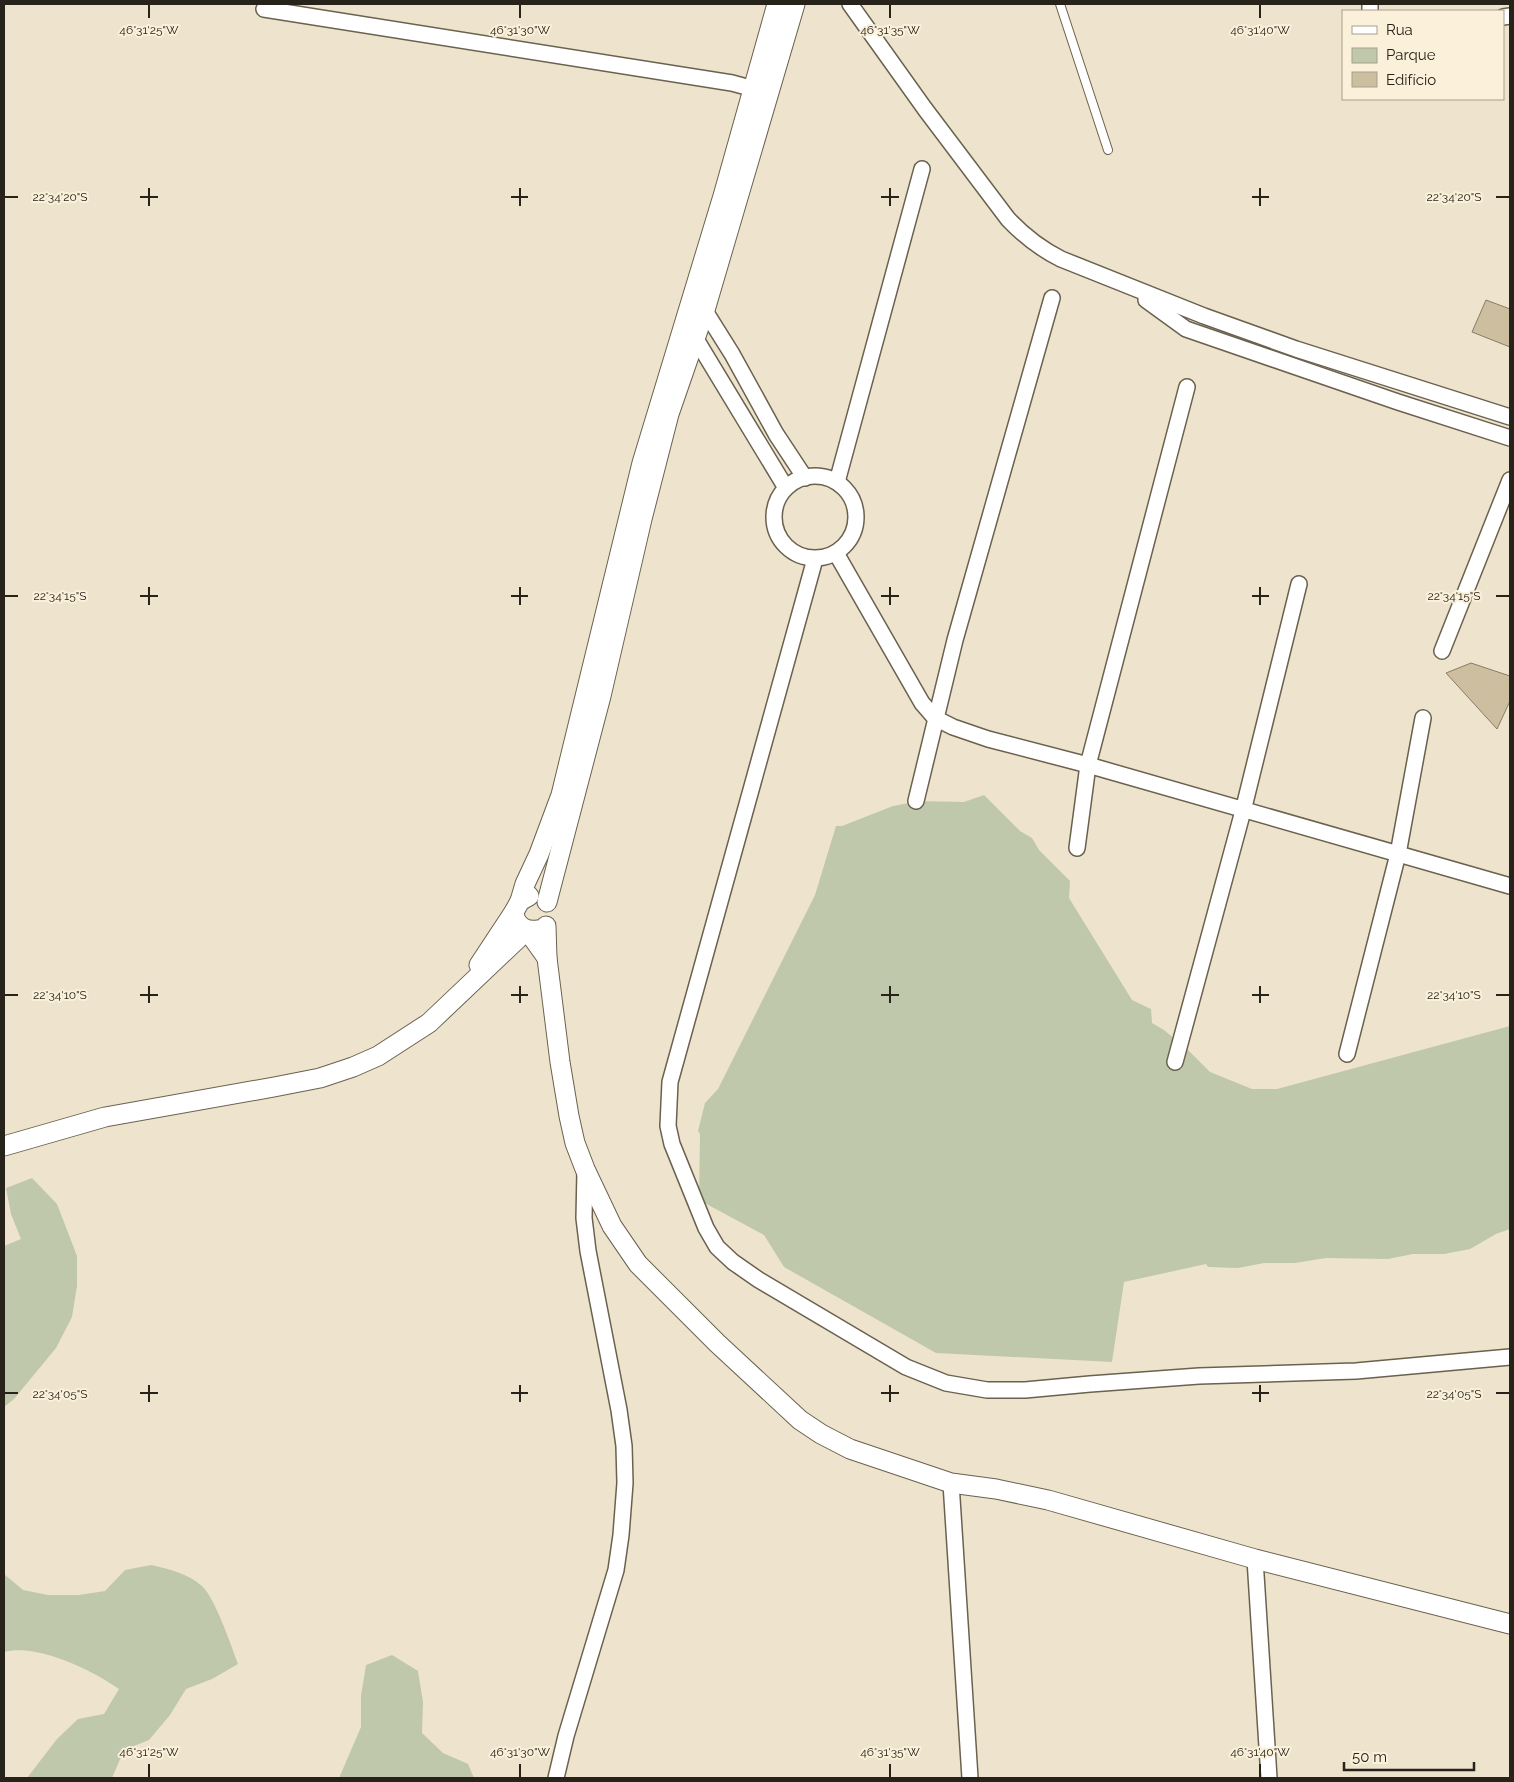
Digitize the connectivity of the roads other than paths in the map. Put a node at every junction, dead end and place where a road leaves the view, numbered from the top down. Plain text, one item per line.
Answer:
1 (777, 4) edge
2 (795, 4) edge
3 (850, 4) edge
4 (1060, 4) edge
5 (264, 9) dead end
6 (754, 89) junction
7 (1108, 150) dead end
8 (922, 169) dead end
9 (1126, 286) junction
10 (694, 294) junction
11 (1052, 298) dead end
12 (705, 310) junction
13 (685, 321) junction
14 (696, 340) junction
15 (1296, 349) junction
16 (1290, 365) junction
17 (1405, 383) junction
18 (1187, 387) dead end
19 (1446, 396) junction
20 (1398, 402) junction
21 (1439, 415) junction
22 (1510, 417) edge
23 (776, 434) junction
24 (1510, 438) edge
25 (759, 444) junction
26 (805, 478) junction
27 (1510, 480) edge
28 (837, 482) junction
29 (786, 488) junction
30 (836, 553) junction
31 (815, 559) junction
32 (1299, 584) dead end
33 (1442, 651) dead end
34 (935, 718) junction
35 (1423, 718) dead end
36 (1088, 765) junction
37 (916, 801) dead end
38 (1243, 811) junction
39 (1077, 848) dead end
40 (1398, 854) junction
41 (1510, 886) edge
42 (547, 902) junction
43 (517, 906) junction
44 (546, 926) junction
45 (527, 930) junction
46 (547, 958) junction
47 (461, 991) junction
48 (1347, 1054) dead end
49 (1175, 1062) dead end
50 (4, 1146) edge
51 (585, 1169) junction
52 (1510, 1357) edge
53 (951, 1483) junction
54 (1255, 1559) junction
55 (1510, 1624) edge
56 (556, 1778) edge
57 (970, 1778) edge
58 (1269, 1778) edge

1 - 6 street
2 - 12 street
3 - 9 street
4 - 7 lane
5 - 6 street
6 - 10 street
8 - 28 street
9 - 15 street
9 - 16 street
10 - 12 street
10 - 13 street
11 - 34 street
12 - 14 street
12 - 23 street
13 - 14 street
13 - 43 street
14 - 25 street
14 - 42 street
15 - 16 street
15 - 17 street
16 - 20 street
17 - 19 street
17 - 20 street
18 - 36 street
19 - 21 street
19 - 22 street
20 - 21 street
21 - 24 street
23 - 25 street
23 - 26 street
25 - 29 street
26 - 28 street
26 - 29 street
27 - 33 street
28 - 30 street
29 - 31 street
30 - 31 street
30 - 34 street
31 - 52 street
32 - 38 street
34 - 36 street
34 - 37 street
35 - 40 street
36 - 38 street
36 - 39 street
38 - 40 street
38 - 49 street
40 - 41 street
40 - 48 street
42 - 43 street
42 - 44 street
43 - 45 street
43 - 47 street
44 - 45 street
44 - 46 street
45 - 46 street
45 - 47 street
46 - 51 street
47 - 50 street
51 - 53 street
51 - 56 street
53 - 54 street
53 - 57 street
54 - 55 street
54 - 58 street

